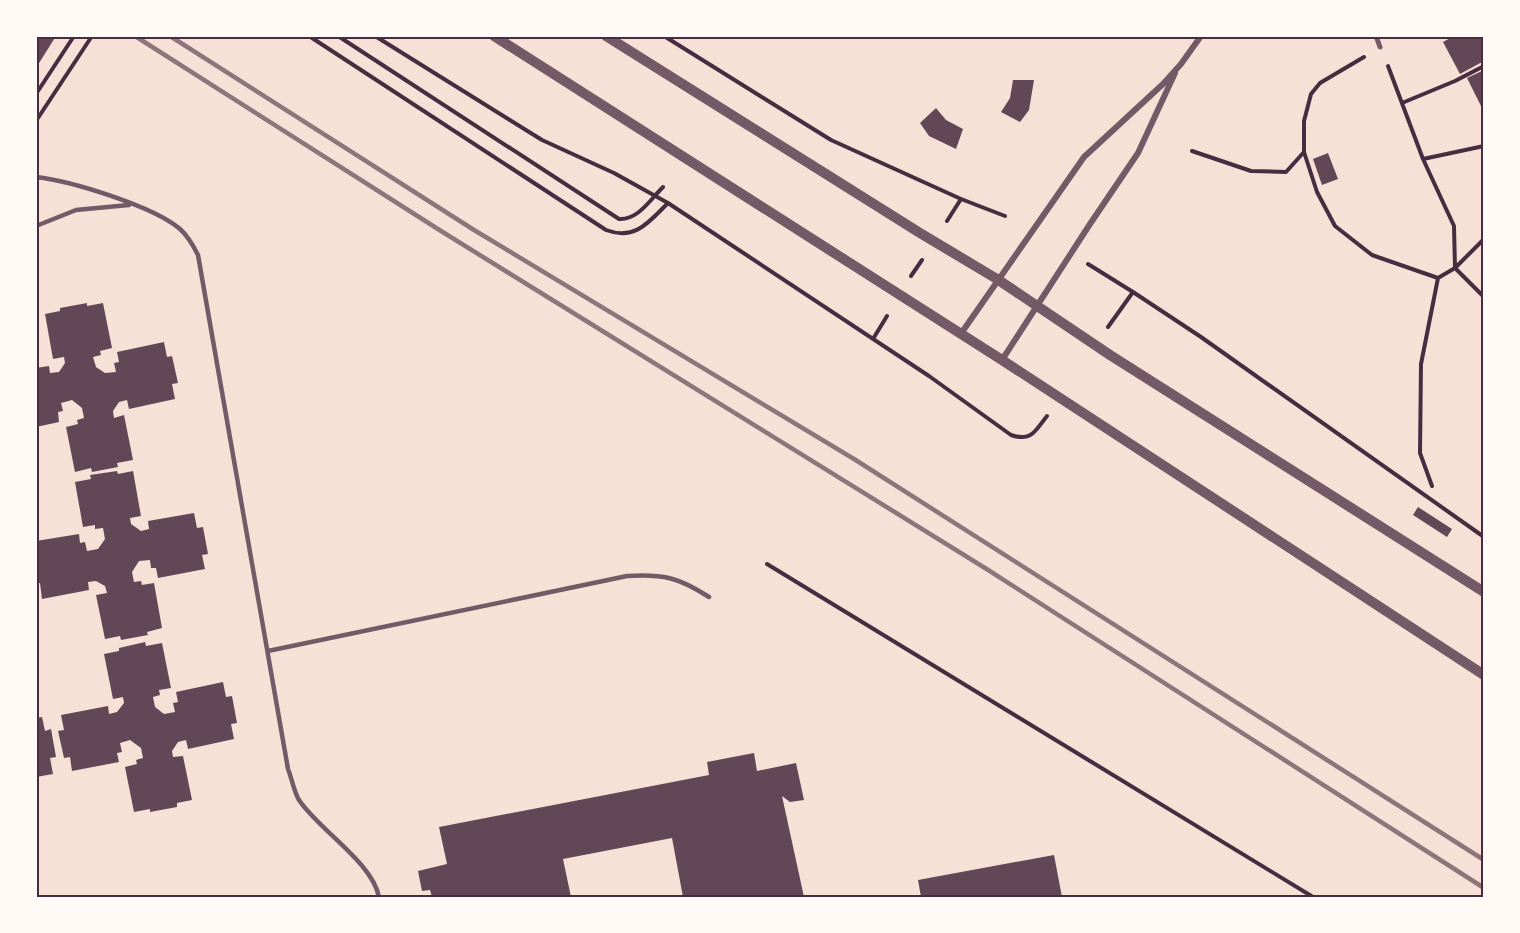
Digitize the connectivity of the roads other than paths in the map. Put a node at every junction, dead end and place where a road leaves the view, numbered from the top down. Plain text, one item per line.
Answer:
1 (494, 36) edge
2 (606, 36) edge
3 (1201, 36) edge
4 (1376, 36) edge
5 (1380, 47) road end
6 (1178, 67) junction
7 (36, 177) edge
8 (131, 204) junction
9 (36, 226) edge
10 (997, 279) junction
11 (1036, 307) junction
12 (960, 335) junction
13 (1002, 360) junction
14 (1484, 592) edge
15 (709, 597) dead end
16 (268, 651) junction
17 (1484, 675) edge
18 (378, 897) edge

1 - 12 street
2 - 10 street
3 - 6 street
4 - 5 street
6 - 10 street
6 - 11 street
7 - 8 lane
8 - 9 lane
8 - 16 lane
10 - 11 street
10 - 12 street
11 - 13 street
11 - 14 street
12 - 13 street
13 - 17 street
15 - 16 lane
16 - 18 lane

